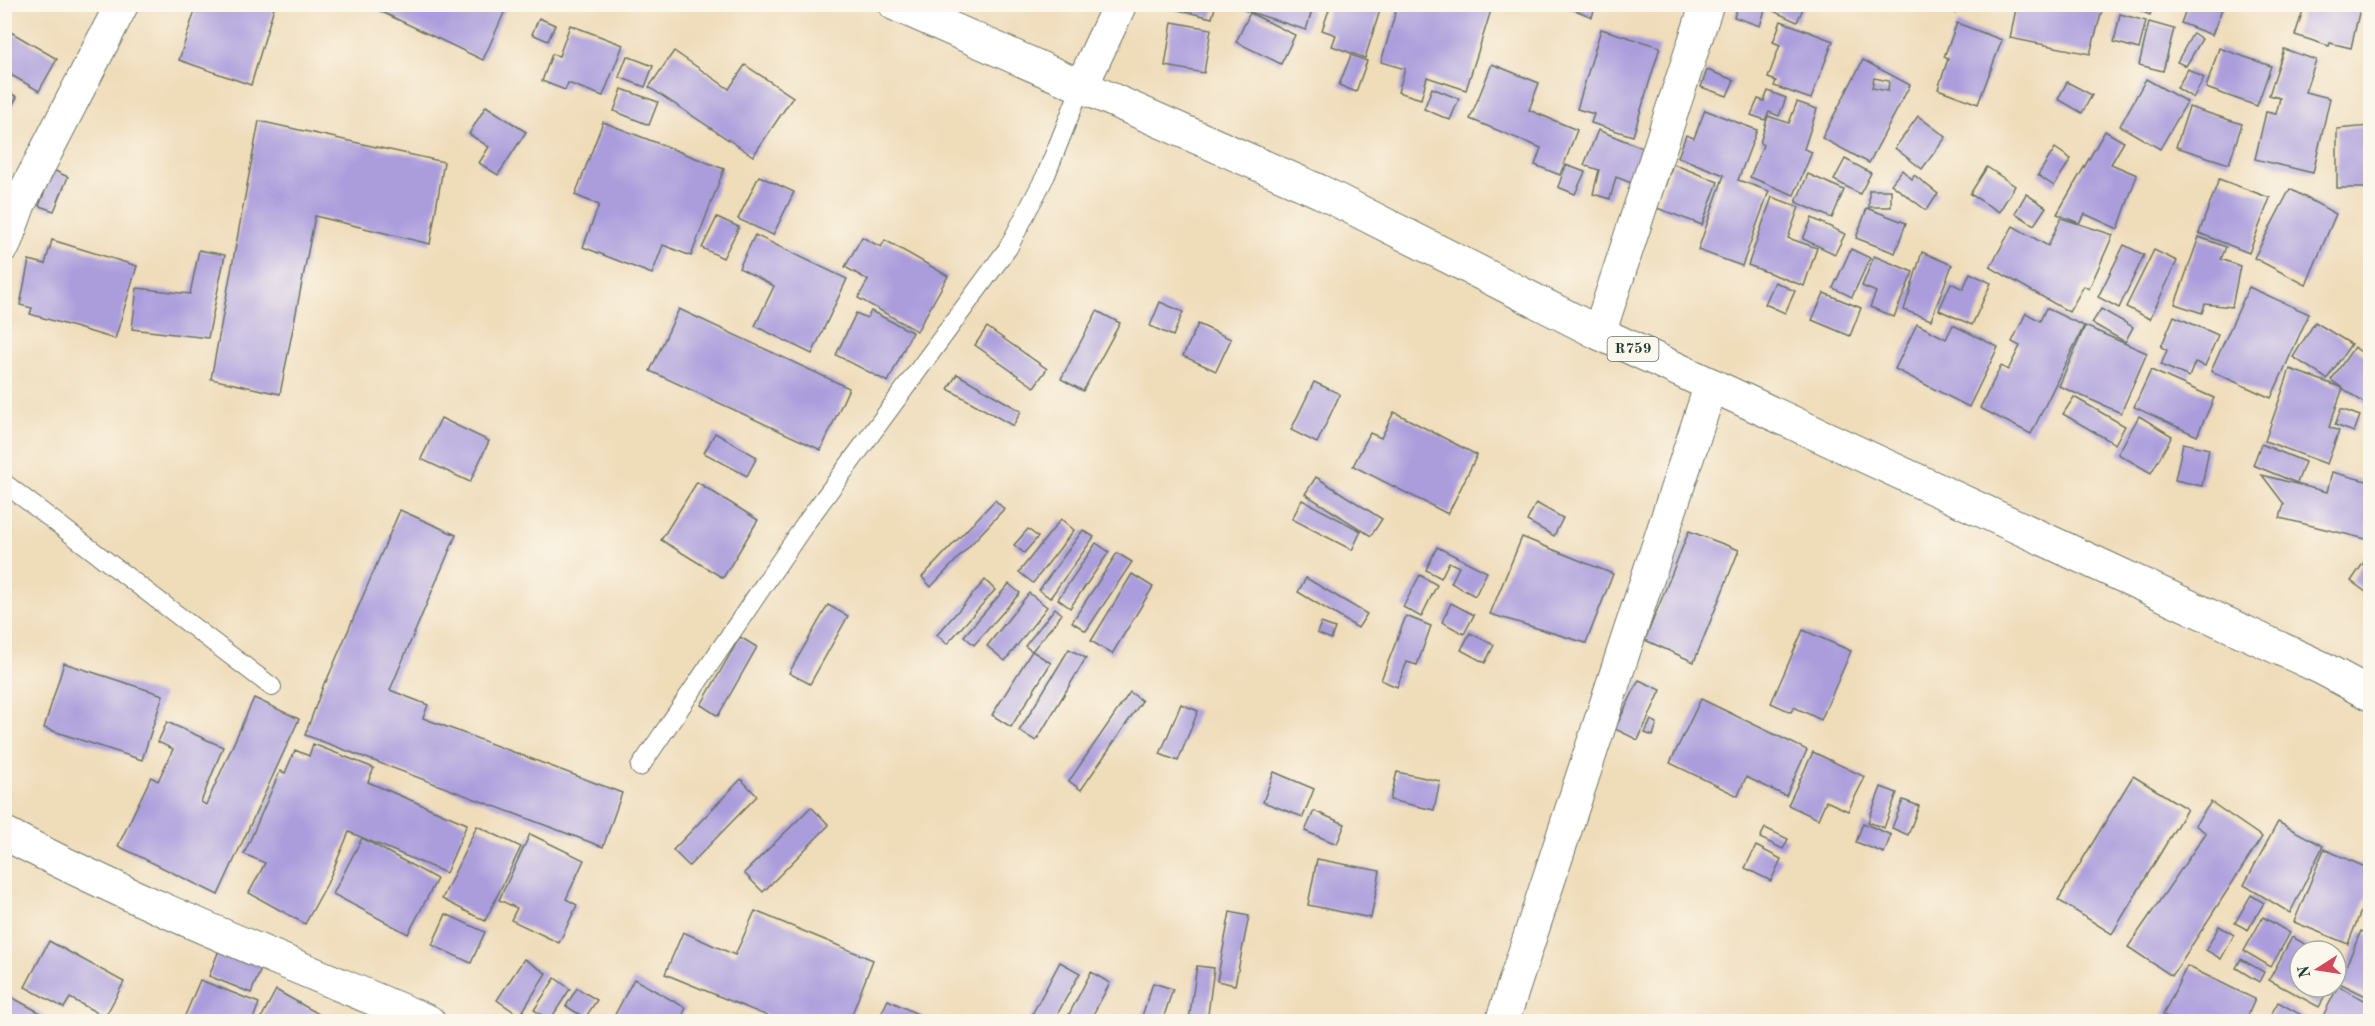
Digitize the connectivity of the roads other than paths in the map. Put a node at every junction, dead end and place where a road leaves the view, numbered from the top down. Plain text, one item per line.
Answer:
1 (122, 4) edge
2 (895, 4) edge
3 (1120, 4) edge
4 (1707, 4) edge
5 (1081, 87) junction
6 (4, 245) edge
7 (1599, 333) junction
8 (1711, 385) junction
9 (4, 483) edge
10 (272, 687) dead end
11 (2370, 694) edge
12 (640, 767) dead end
13 (4, 833) edge
14 (429, 1022) edge
15 (1502, 1022) edge

1 - 6 street
2 - 5 street, R759
3 - 5 street
4 - 7 street
5 - 7 street, R759
5 - 12 lane
7 - 8 street, R759
8 - 11 street, R759
8 - 15 street
9 - 10 lane
13 - 14 street

